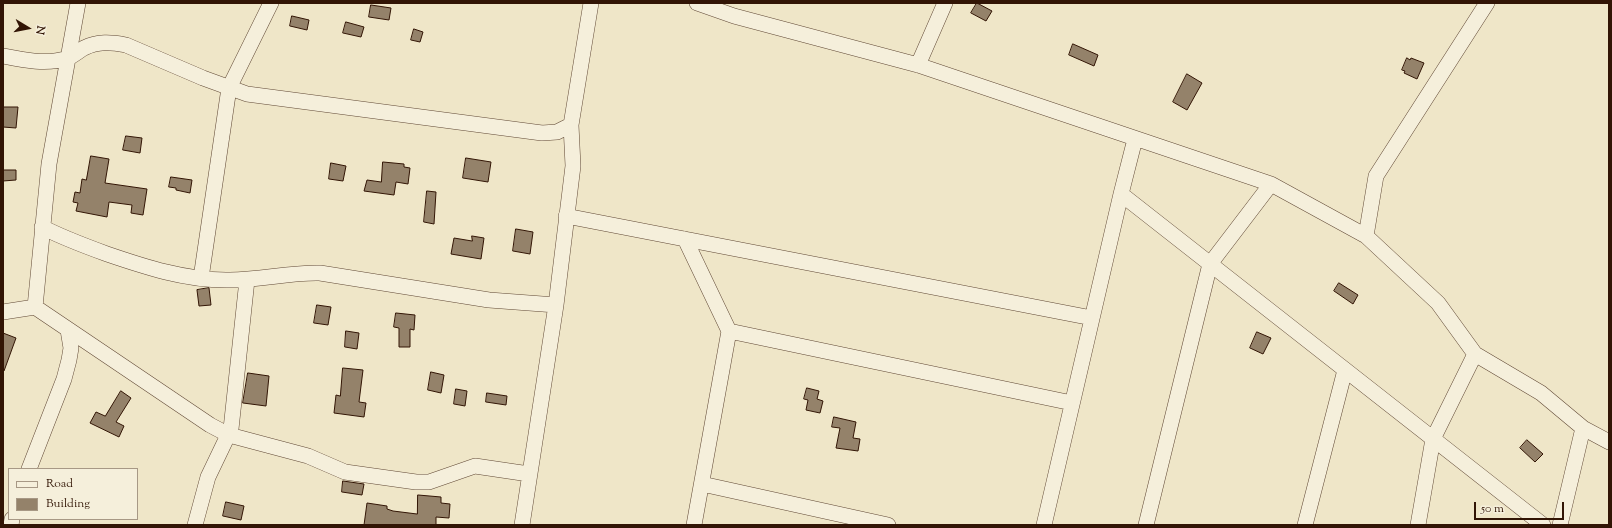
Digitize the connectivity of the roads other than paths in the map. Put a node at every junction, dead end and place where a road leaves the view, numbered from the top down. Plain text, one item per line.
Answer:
1 (78, 3) edge
2 (272, 3) edge
3 (591, 3) edge
4 (697, 3) edge
5 (945, 3) edge
6 (1487, 3) edge
7 (3, 56) edge
8 (68, 58) junction
9 (918, 65) junction
10 (229, 88) junction
11 (571, 125) junction
12 (1135, 139) junction
13 (1272, 184) junction
14 (1121, 194) junction
15 (566, 216) junction
16 (42, 227) junction
17 (1366, 236) junction
18 (685, 240) junction
19 (1210, 264) junction
20 (201, 278) junction
21 (247, 280) junction
22 (556, 305) junction
23 (34, 307) junction
24 (3, 312) edge
25 (1092, 318) junction
26 (68, 330) junction
27 (729, 331) junction
28 (1475, 354) junction
29 (1345, 370) junction
30 (1072, 403) junction
31 (1583, 428) junction
32 (229, 435) junction
33 (1433, 439) junction
34 (1609, 442) edge
35 (29, 468) edge
36 (529, 474) junction
37 (702, 484) junction
38 (195, 525) edge
39 (522, 525) edge
40 (694, 525) edge
41 (888, 525) edge
42 (1044, 525) edge
43 (1146, 525) edge
44 (1305, 525) edge
45 (1418, 525) edge
46 (1543, 525) edge
47 (1560, 525) edge

1 - 8 street
2 - 10 street
3 - 11 street
4 - 9 street
5 - 9 street
6 - 17 street
7 - 8 street
8 - 10 street
8 - 16 street
9 - 12 street
10 - 11 street
10 - 20 street
11 - 15 street
12 - 13 street
12 - 14 street
13 - 17 street
13 - 19 street
14 - 19 street
14 - 25 street
15 - 18 street
15 - 22 street
16 - 20 street
16 - 23 street
17 - 28 street
18 - 25 street
18 - 27 street
19 - 29 street
19 - 43 street
20 - 21 street
21 - 22 street
21 - 32 street
22 - 36 street
23 - 24 street
23 - 26 street
25 - 30 street
26 - 32 street
26 - 35 street
27 - 30 street
27 - 37 street
28 - 31 street
28 - 33 street
29 - 33 street
29 - 44 street
30 - 42 street
31 - 34 street
31 - 47 street
32 - 36 street
32 - 38 street
33 - 45 street
33 - 46 street
36 - 39 street
37 - 40 street
37 - 41 street

